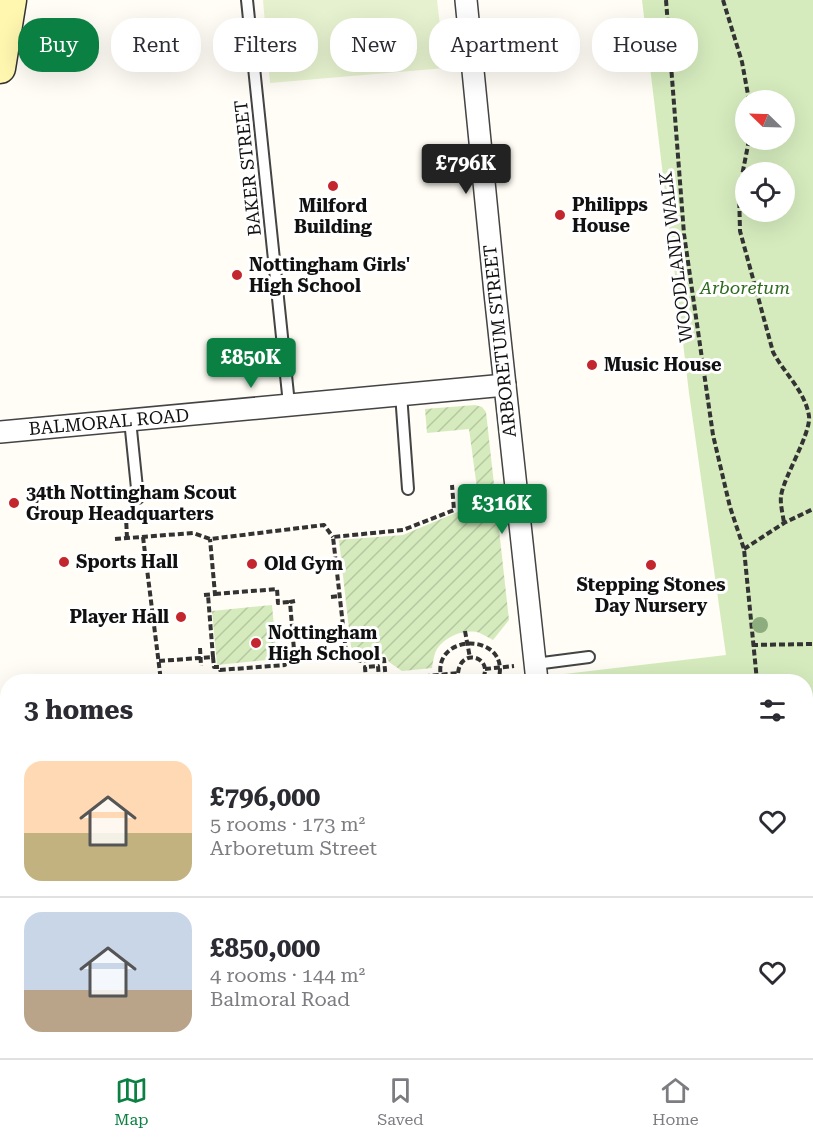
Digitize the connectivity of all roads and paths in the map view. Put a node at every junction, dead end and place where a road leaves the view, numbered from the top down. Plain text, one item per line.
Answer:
1 (11, 0) edge
2 (247, 0) edge
3 (466, 0) edge
4 (666, 0) edge
5 (723, 0) edge
6 (0, 68) edge
7 (747, 90) edge
8 (747, 150) edge
9 (505, 385) junction
10 (401, 394) junction
11 (289, 405) junction
12 (130, 420) junction
13 (0, 432) edge
14 (452, 485) dead end
15 (408, 489) dead end
16 (42, 495) dead end
17 (138, 498) dead end
18 (813, 509) edge
19 (29, 510) dead end
20 (126, 517) dead end
21 (784, 523) junction
22 (143, 537) junction
23 (333, 537) junction
24 (115, 538) dead end
25 (127, 538) junction
26 (210, 539) junction
27 (744, 549) junction
28 (214, 594) junction
29 (340, 596) junction
30 (331, 597) dead end
31 (465, 631) dead end
32 (467, 642) junction
33 (813, 644) edge
34 (752, 645) junction
35 (200, 648) dead end
36 (295, 656) junction
37 (213, 657) junction
38 (589, 657) dead end
39 (200, 658) junction
40 (470, 658) junction
41 (159, 661) junction
42 (295, 662) dead end
43 (201, 666) dead end
44 (500, 668) junction
45 (485, 669) junction
46 (458, 673) joint
47 (536, 673) edge
48 (160, 674) edge
49 (366, 674) edge
50 (379, 674) edge
51 (385, 674) edge
52 (441, 674) edge
53 (450, 674) edge
54 (483, 674) edge
55 (500, 674) edge
56 (756, 674) edge

1 - 6 street
2 - 11 lane, BAKER STREET
3 - 9 street, ARBORETUM STREET
4 - 27 path, WOODLAND WALK
5 - 7 path
8 - 21 path
9 - 10 street, BALMORAL ROAD
9 - 47 street, ARBORETUM STREET
10 - 11 street, BALMORAL ROAD
10 - 15 lane
11 - 12 street, BALMORAL ROAD
12 - 13 street, BALMORAL ROAD
12 - 17 lane
14 - 23 path
16 - 19 path
18 - 21 path
20 - 25 path
21 - 27 path
22 - 25 path
22 - 26 path
22 - 41 path
23 - 26 path
23 - 29 path
24 - 25 path
26 - 28 path
27 - 34 path, WOODLAND WALK
28 - 36 path
28 - 37 path
29 - 30 path
29 - 51 path
31 - 32 path
32 - 40 path
32 - 44 path
32 - 52 path
33 - 34 path
34 - 56 path, WOODLAND WALK
35 - 39 path
36 - 37 path
36 - 42 path
37 - 39 path
38 - 47 lane
39 - 41 path
39 - 43 path
40 - 45 path
40 - 46 path
41 - 48 path
44 - 45 path
44 - 55 path
45 - 54 path
46 - 53 path
49 - 50 path

